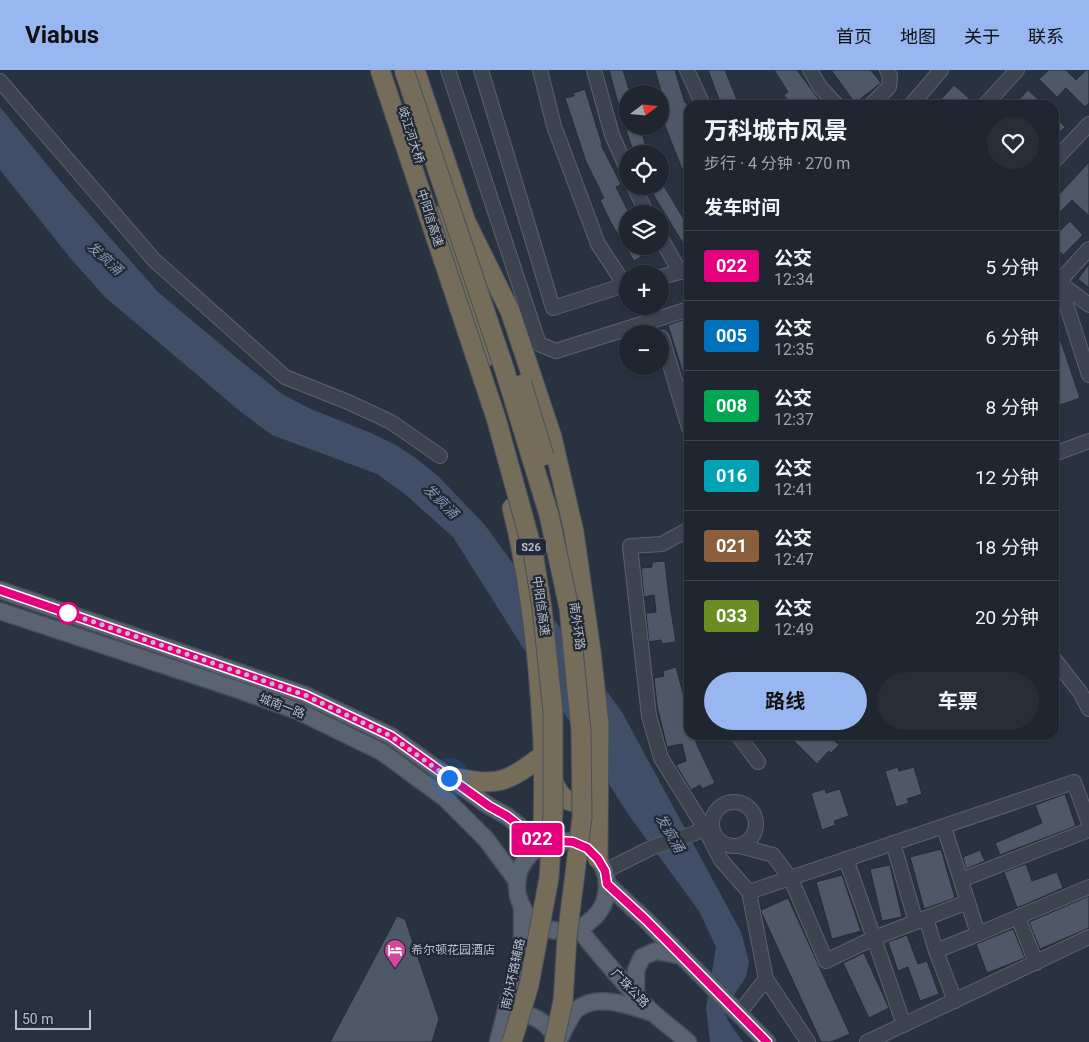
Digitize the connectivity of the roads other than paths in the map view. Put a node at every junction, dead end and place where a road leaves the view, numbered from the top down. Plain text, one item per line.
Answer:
1 (380, 70) edge
2 (390, 70) edge
3 (404, 70) edge
4 (414, 70) edge
5 (448, 70) edge
6 (481, 70) edge
7 (540, 70) edge
8 (594, 70) edge
9 (687, 70) edge
10 (810, 70) edge
11 (887, 70) edge
12 (941, 70) edge
13 (1017, 70) edge
14 (0, 81) edge
15 (701, 100) edge
16 (832, 100) edge
17 (876, 100) edge
18 (915, 100) edge
19 (990, 100) edge
20 (1089, 124) edge
21 (619, 151) edge
22 (1059, 156) edge
23 (466, 222) junction
24 (442, 228) junction
25 (669, 249) edge
26 (1089, 249) edge
27 (684, 270) edge
28 (684, 271) edge
29 (619, 275) edge
30 (669, 275) edge
31 (1059, 278) edge
32 (1059, 283) edge
33 (619, 287) edge
34 (1059, 290) edge
35 (1089, 305) edge
36 (684, 311) edge
37 (669, 361) edge
38 (1089, 375) edge
39 (684, 411) edge
40 (1089, 441) edge
41 (1059, 452) edge
42 (440, 456) dead end
43 (684, 533) edge
44 (0, 590) edge
45 (0, 612) edge
46 (1059, 665) edge
47 (1089, 709) edge
48 (391, 736) junction
49 (742, 740) edge
50 (382, 752) junction
51 (542, 755) junction
52 (758, 762) dead end
53 (449, 778) junction
54 (599, 781) junction
55 (1089, 823) edge
56 (944, 827) junction
57 (704, 828) junction
58 (1089, 830) edge
59 (893, 843) junction
60 (544, 845) junction
61 (740, 846) junction
62 (846, 859) junction
63 (603, 871) junction
64 (791, 879) junction
65 (961, 880) junction
66 (517, 881) junction
67 (1089, 887) edge
68 (749, 892) junction
69 (968, 902) junction
70 (522, 906) junction
71 (1018, 916) junction
72 (921, 920) junction
73 (578, 928) junction
74 (978, 934) junction
75 (1089, 937) edge
76 (874, 938) junction
77 (936, 951) junction
78 (682, 956) junction
79 (1036, 963) junction
80 (766, 979) junction
81 (636, 996) junction
82 (955, 1001) junction
83 (740, 1012) junction
84 (653, 1013) junction
85 (503, 1024) junction
86 (904, 1025) junction
87 (681, 1039) edge
88 (554, 1041) edge
89 (498, 1042) edge
90 (512, 1042) edge
91 (520, 1042) edge
92 (767, 1042) edge
93 (808, 1042) edge
94 (867, 1042) edge

1 - 90 highway, 中阳信高速 / S26, bridge
2 - 24 highway, 岐江河大桥
3 - 88 highway, 中阳信高速 / S26, bridge
4 - 23 highway, 岐江河大桥
5 - 36 street
6 - 33 street
7 - 29 street
8 - 21 street
9 - 15 street
10 - 16 street
11 - 17 street
12 - 18 street
13 - 19 street
14 - 42 street
20 - 22 street
23 - 54 highway
23 - 88 highway, 南外环路, bridge
24 - 51 highway
24 - 91 highway, 南外环路
25 - 27 street
26 - 31 street
28 - 30 street
32 - 35 street
34 - 38 street
37 - 39 street
40 - 41 street
43 - 57 street
44 - 48 main road, 城南一路
45 - 50 main road, 城南一路
46 - 47 street
48 - 50 main road
48 - 53 main road, 城南一路
49 - 52 street
50 - 66 main road, 城南一路
51 - 53 highway
51 - 54 highway
51 - 60 highway
53 - 60 main road, 城南一路
54 - 63 highway
55 - 56 street
56 - 59 street
56 - 65 street
57 - 61 street
57 - 61 street
57 - 63 street
57 - 68 street
58 - 65 street
59 - 62 street
59 - 72 street
60 - 63 main road
60 - 66 main road
61 - 64 street
62 - 64 street
62 - 76 street
63 - 73 main road
63 - 78 main road
64 - 68 street
64 - 76 street
65 - 69 street
66 - 70 main road
67 - 71 street
68 - 80 street
69 - 72 street
69 - 74 street
70 - 73 main road
70 - 85 main road, 南外环路辅路
71 - 74 street
71 - 79 street
72 - 76 street
72 - 77 street
73 - 81 main road, 广珠公路
73 - 88 main road
74 - 77 street
75 - 79 street
76 - 86 street
77 - 82 street
78 - 81 main road
78 - 83 main road
79 - 82 street
80 - 83 street
80 - 93 street
81 - 84 main road, 广珠公路
82 - 86 street
83 - 92 main road
84 - 87 main road, 广珠公路
84 - 88 main road
85 - 88 main road
85 - 89 main road, 南外环路辅路
86 - 94 street

